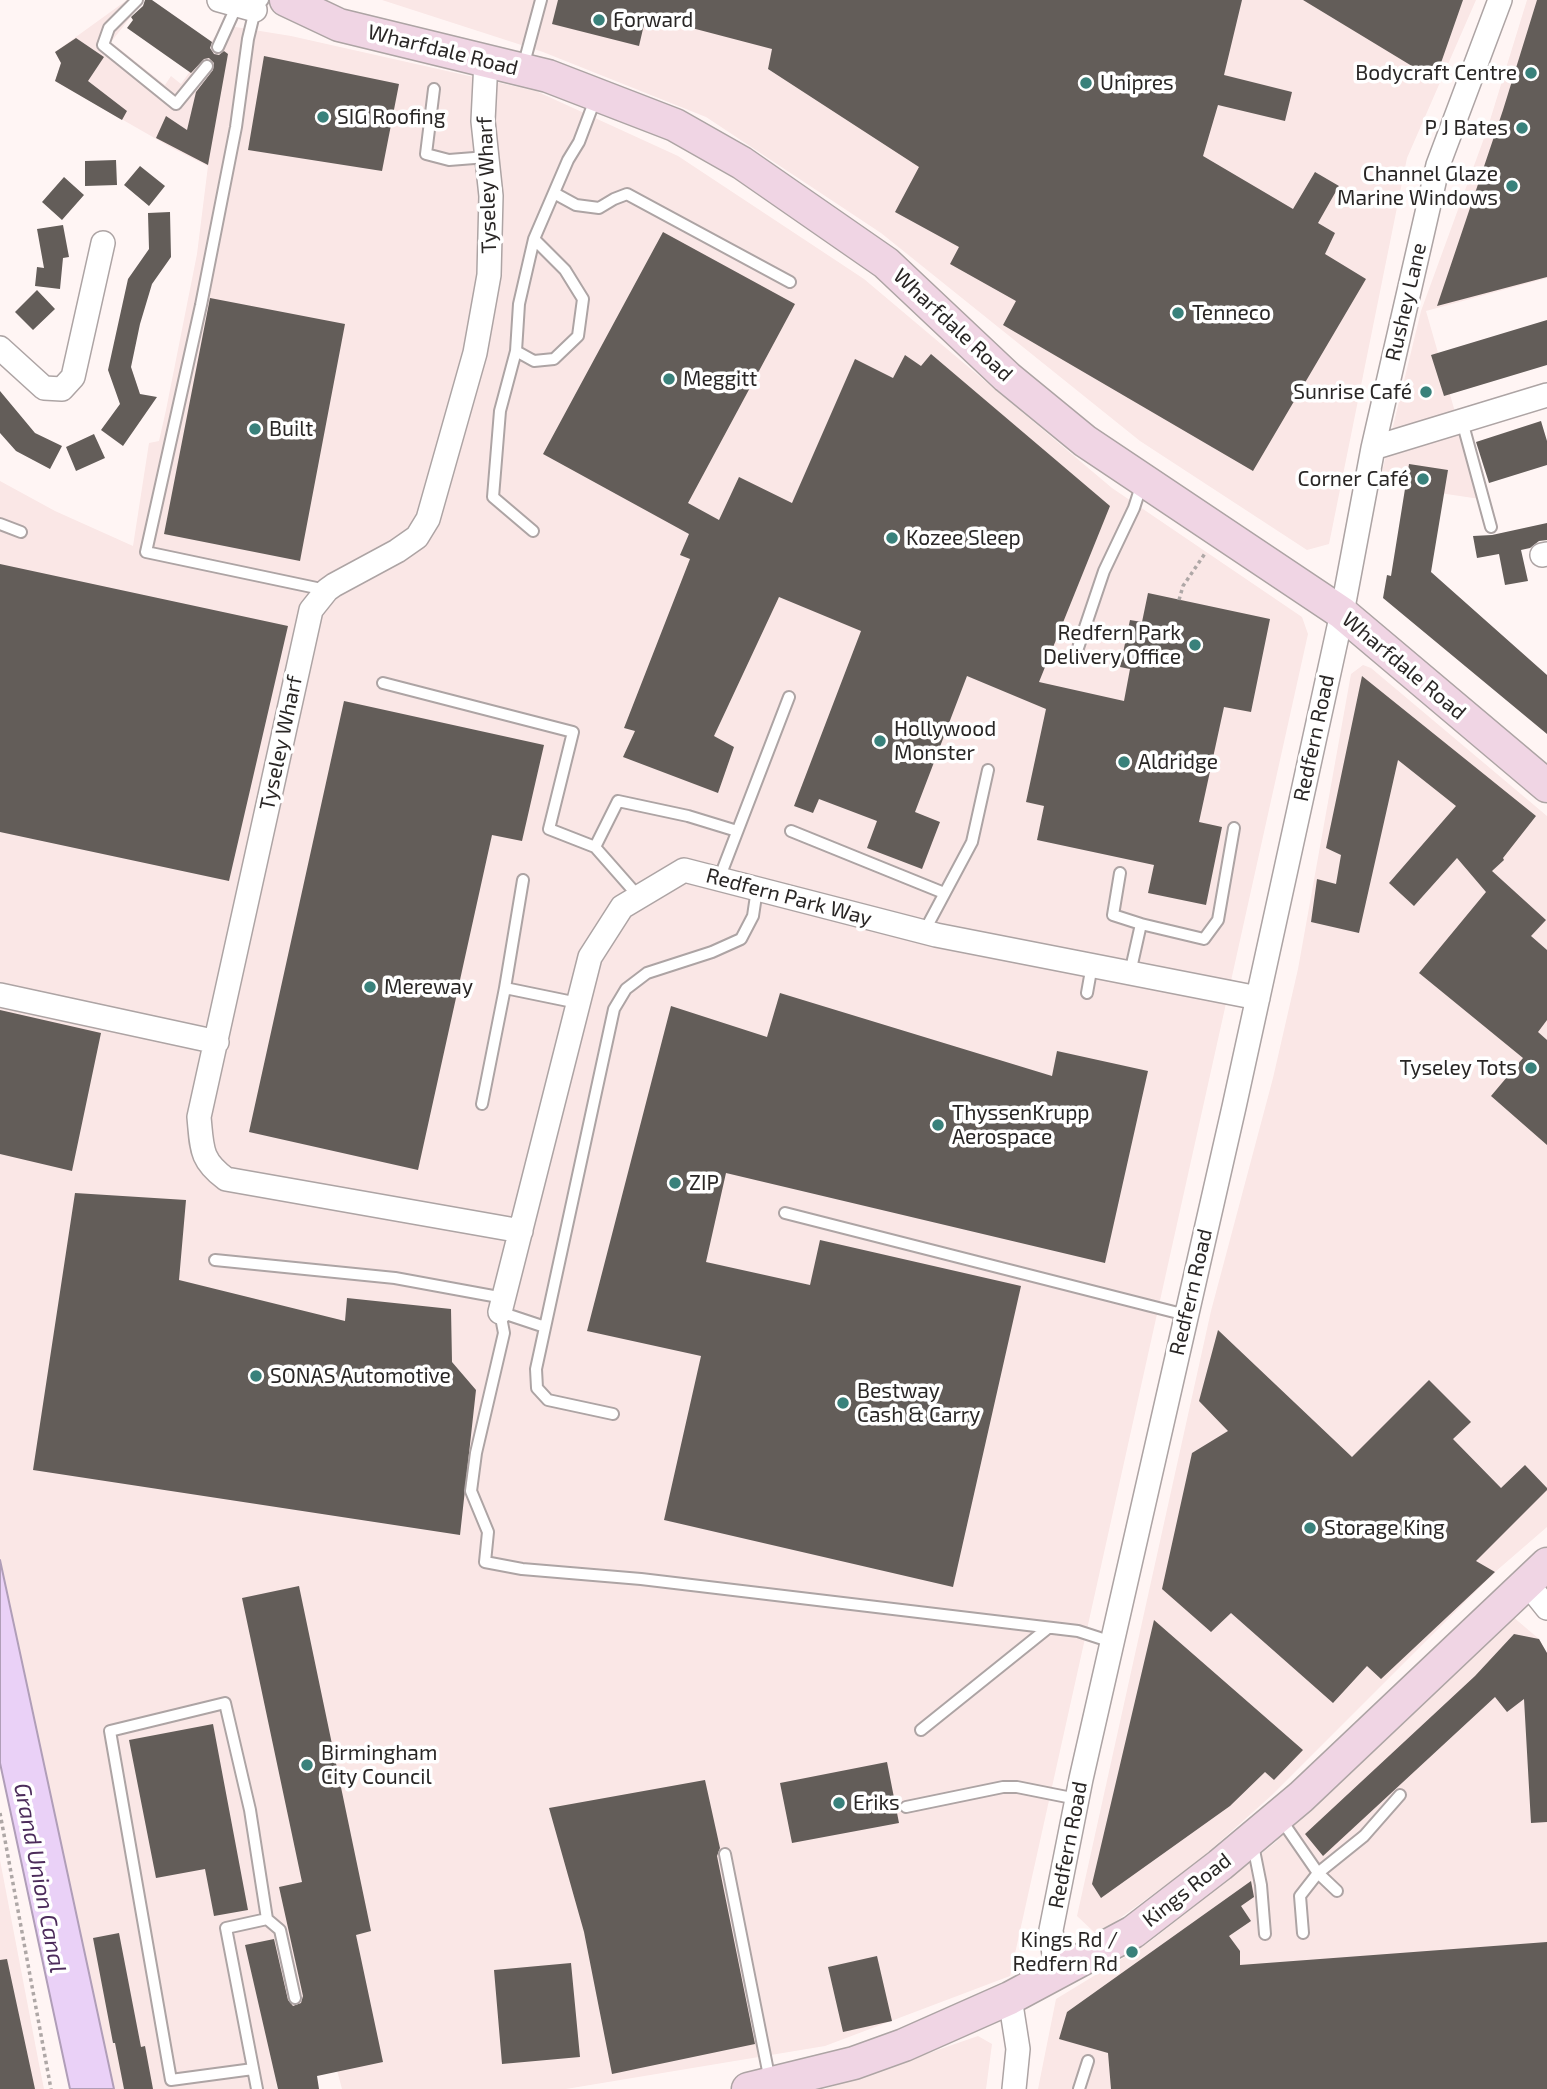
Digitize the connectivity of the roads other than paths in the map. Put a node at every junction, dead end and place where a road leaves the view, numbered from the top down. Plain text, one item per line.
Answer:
1 (137, 0) edge
2 (286, 0) edge
3 (541, 0) edge
4 (1500, 0) edge
5 (244, 4) edge
6 (218, 47) dead end
7 (486, 61) junction
8 (207, 66) dead end
9 (522, 70) junction
10 (434, 89) dead end
11 (596, 94) junction
12 (487, 157) junction
13 (554, 193) junction
14 (534, 239) junction
15 (103, 243) dead end
16 (790, 282) dead end
17 (0, 348) edge
18 (516, 351) junction
19 (1547, 396) edge
20 (1462, 421) junction
21 (1373, 447) junction
22 (1143, 480) junction
23 (0, 523) edge
24 (1491, 527) dead end
25 (533, 530) dead end
26 (21, 532) dead end
27 (327, 590) junction
28 (1342, 613) junction
29 (1078, 648) dead end
30 (383, 683) dead end
31 (789, 697) dead end
32 (988, 770) dead end
33 (1547, 786) edge
34 (1234, 828) dead end
35 (737, 831) junction
36 (791, 831) dead end
37 (595, 847) junction
38 (1121, 873) dead end
39 (719, 879) junction
40 (523, 880) dead end
41 (757, 889) junction
42 (944, 893) junction
43 (639, 897) junction
44 (1141, 924) junction
45 (924, 932) junction
46 (1092, 965) junction
47 (1130, 973) junction
48 (505, 988) junction
49 (1087, 993) dead end
50 (0, 995) edge
51 (1258, 998) junction
52 (578, 1003) junction
53 (217, 1042) junction
54 (482, 1104) dead end
55 (785, 1213) dead end
56 (521, 1231) junction
57 (215, 1260) dead end
58 (502, 1305) junction
59 (1186, 1315) junction
60 (545, 1327) junction
61 (613, 1414) dead end
62 (1537, 1573) edge
63 (1547, 1608) edge
64 (1048, 1628) junction
65 (1112, 1642) junction
66 (921, 1730) dead end
67 (1400, 1795) dead end
68 (1077, 1799) junction
69 (906, 1807) dead end
70 (1279, 1815) junction
71 (1252, 1839) junction
72 (725, 1854) dead end
73 (1318, 1873) junction
74 (1337, 1891) dead end
75 (267, 1919) junction
76 (1303, 1933) dead end
77 (1265, 1934) dead end
78 (1056, 1972) junction
79 (295, 1998) dead end
80 (1010, 1998) junction
81 (1088, 2061) dead end
82 (253, 2069) junction
83 (760, 2087) edge
84 (257, 2089) edge
85 (1014, 2089) edge
86 (1079, 2089) edge

1 - 8 lane
2 - 7 main road, Wharfdale Road
3 - 9 lane
4 - 21 street, Rushey Lane
5 - 6 lane
5 - 27 lane
7 - 9 main road, Wharfdale Road
7 - 12 street, Tyseley Wharf
9 - 11 main road, Wharfdale Road
10 - 12 lane
11 - 13 lane
11 - 22 main road, Wharfdale Road
12 - 27 street, Tyseley Wharf
13 - 14 lane
13 - 16 lane
14 - 18 lane
14 - 18 lane
15 - 17 street
18 - 25 lane
19 - 20 street
20 - 21 street
20 - 24 lane
21 - 28 street, Rushey Lane
22 - 28 main road, Wharfdale Road
22 - 29 lane
23 - 26 lane
27 - 53 street, Tyseley Wharf
28 - 33 main road, Wharfdale Road
28 - 51 street, Redfern Road
30 - 37 lane
31 - 35 lane
32 - 42 lane
34 - 44 lane
35 - 37 lane
35 - 39 lane
36 - 42 lane
37 - 43 lane
38 - 44 lane
39 - 41 street, Redfern Park Way
39 - 43 street, Redfern Park Way
40 - 48 lane
41 - 45 street, Redfern Park Way
41 - 60 lane
42 - 45 lane
43 - 52 street, Redfern Park Way
44 - 47 lane
45 - 46 street, Redfern Park Way
46 - 47 street, Redfern Park Way
46 - 49 lane
47 - 51 street, Redfern Park Way
48 - 52 lane
48 - 54 lane
50 - 53 street
51 - 59 street, Redfern Road
52 - 56 street, Redfern Park Way
53 - 56 street, Tyseley Wharf
55 - 59 lane
56 - 58 street, Redfern Park Way
57 - 58 lane
58 - 60 lane
58 - 64 lane
59 - 65 street, Redfern Road
60 - 61 lane
62 - 63 street
62 - 70 main road, Kings Road
64 - 65 lane
64 - 66 lane
65 - 68 street, Redfern Road
67 - 73 lane
68 - 69 lane
68 - 78 street, Redfern Road
70 - 71 main road, Kings Road
70 - 73 lane
71 - 77 lane
71 - 78 main road, Kings Road
72 - 83 lane
73 - 74 lane
73 - 76 lane
75 - 79 lane
75 - 82 lane
75 - 82 lane
78 - 80 main road, Kings Road
80 - 83 main road, Kings Road
80 - 85 street
81 - 86 lane
82 - 84 lane

